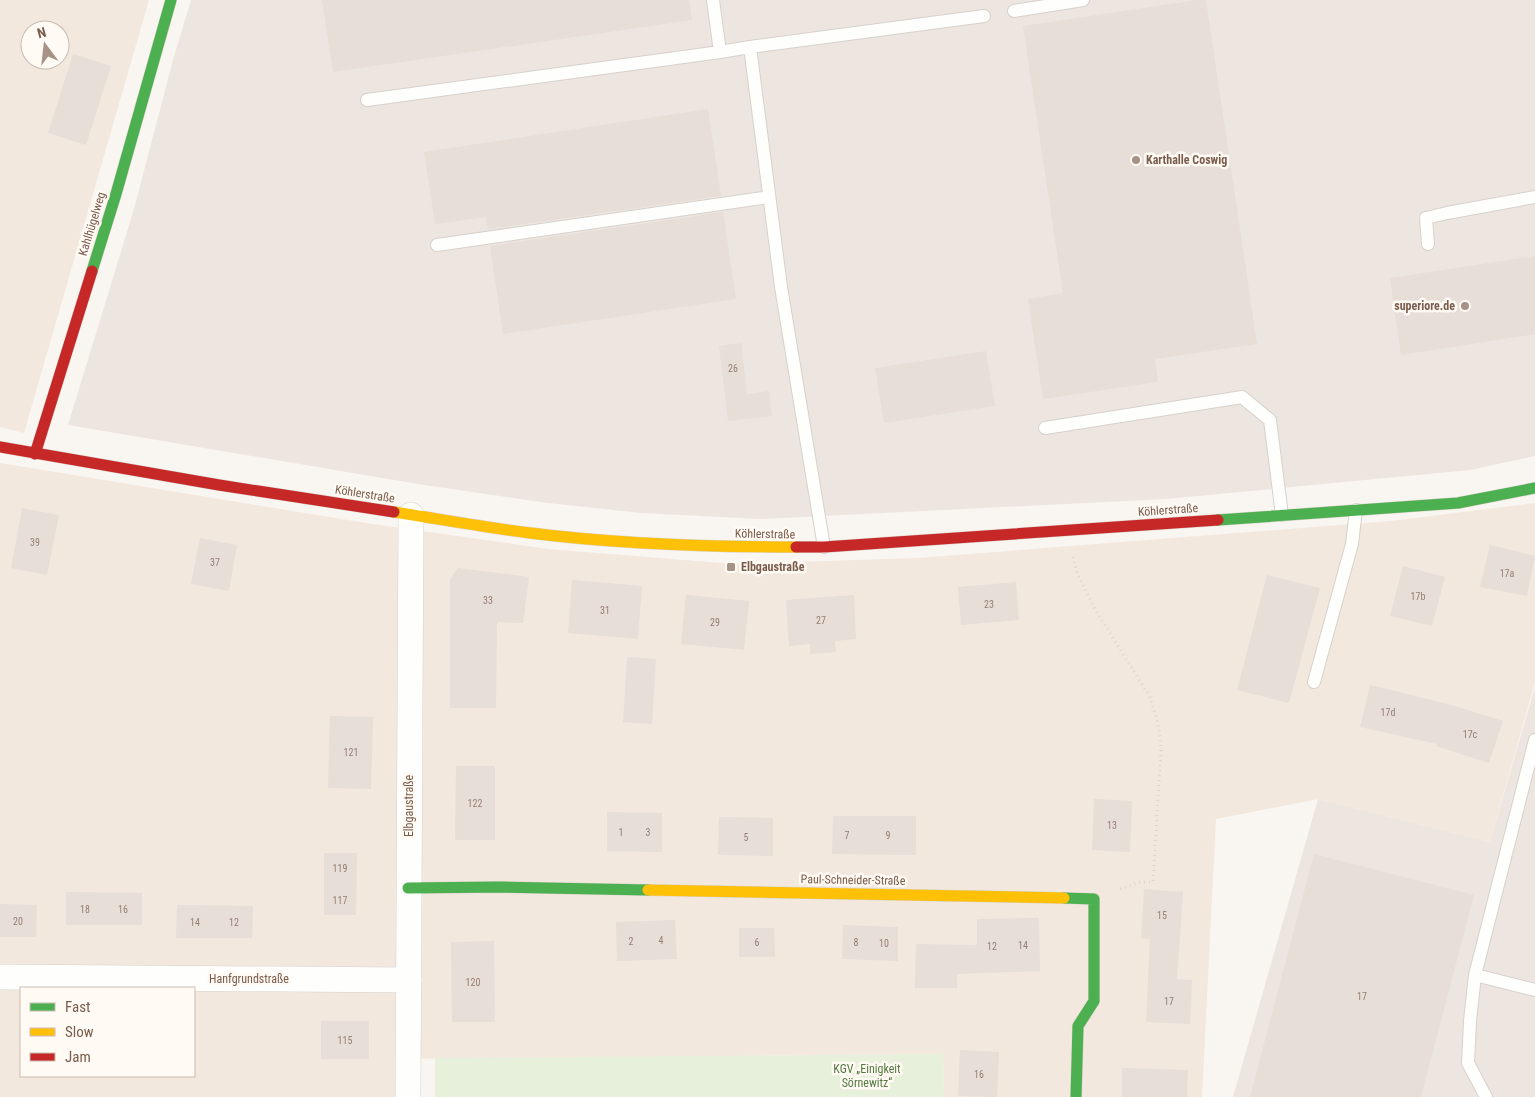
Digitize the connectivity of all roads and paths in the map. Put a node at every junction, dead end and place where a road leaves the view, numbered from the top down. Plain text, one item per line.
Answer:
1 (170, 0) edge
2 (712, 0) edge
3 (1083, 0) edge
4 (1014, 11) dead end
5 (984, 16) dead end
6 (750, 47) junction
7 (720, 52) junction
8 (367, 100) dead end
9 (769, 197) junction
10 (1535, 197) edge
11 (1428, 244) dead end
12 (437, 245) dead end
13 (1045, 428) dead end
14 (0, 447) edge
15 (34, 454) junction
16 (1535, 488) edge
17 (1356, 510) junction
18 (411, 515) junction
19 (1282, 515) junction
20 (1066, 530) junction
21 (824, 548) junction
22 (1314, 682) dead end
23 (1535, 740) edge
24 (408, 888) junction
25 (1094, 899) junction
26 (1475, 975) junction
27 (0, 978) edge
28 (408, 980) junction
29 (1535, 990) edge
30 (408, 1097) edge
31 (1076, 1097) edge
32 (1486, 1097) edge

1 - 15 street, Kahlhügelweg
2 - 7 lane
3 - 4 lane
5 - 6 lane
6 - 7 lane
6 - 9 lane
7 - 8 lane
9 - 12 lane
9 - 21 lane
10 - 11 lane
13 - 19 lane
14 - 15 street, Köhlerstraße
15 - 18 street, Köhlerstraße
16 - 17 street, Köhlerstraße
17 - 19 street, Köhlerstraße
17 - 22 lane
18 - 21 street, Köhlerstraße
18 - 24 street, Elbgaustraße
19 - 20 street, Köhlerstraße
20 - 21 street, Köhlerstraße
20 - 25 path
23 - 26 lane
24 - 25 street, Paul-Schneider-Straße
24 - 28 street, Elbgaustraße
25 - 31 street
26 - 29 lane
26 - 32 lane
27 - 28 street, Hanfgrundstraße
28 - 30 street, Elbgaustraße

